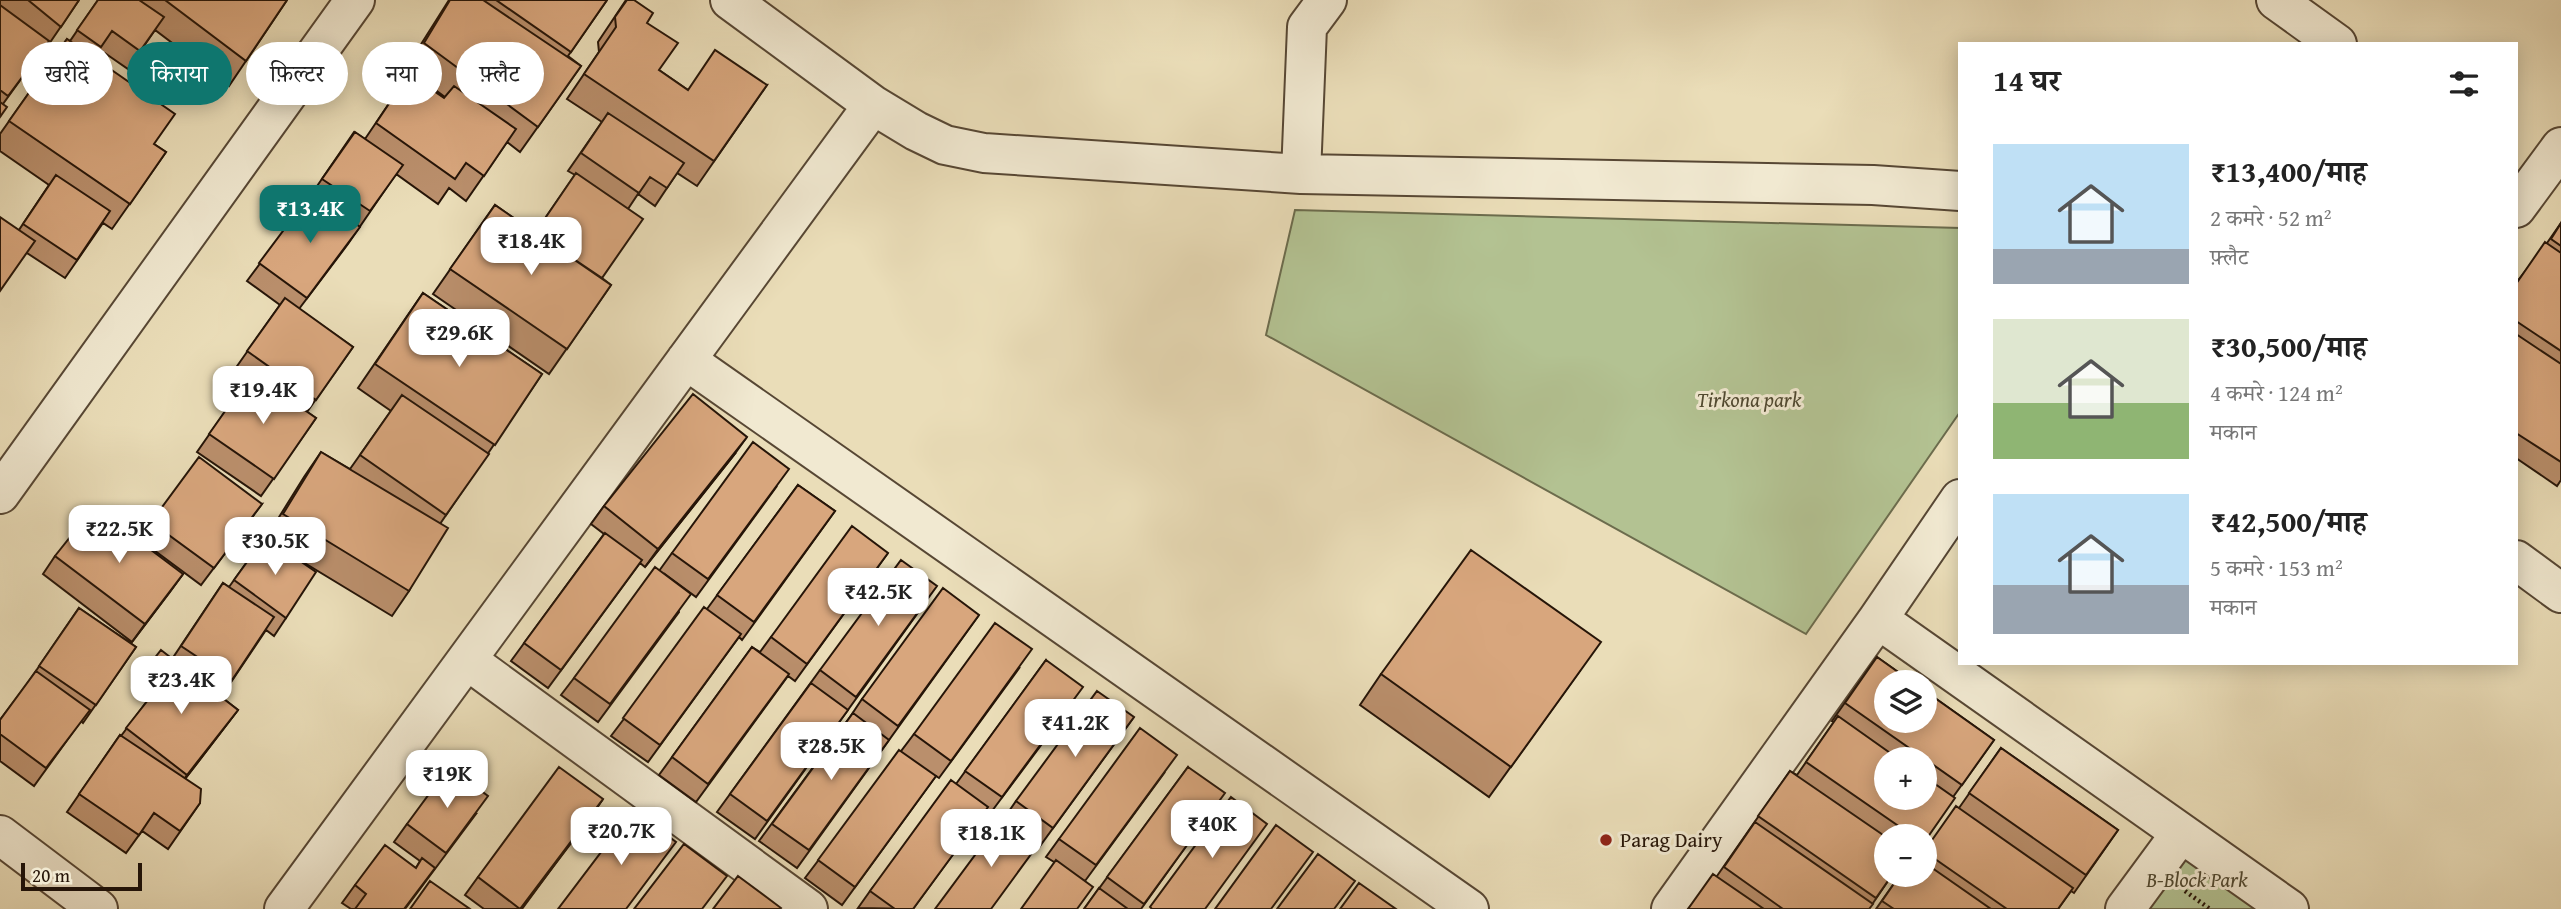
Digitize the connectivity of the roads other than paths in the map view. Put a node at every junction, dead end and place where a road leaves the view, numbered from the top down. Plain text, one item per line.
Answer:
1 (355, 0) edge
2 (730, 0) edge
3 (1326, 0) edge
4 (2276, 0) edge
5 (2334, 42) edge
6 (873, 104) junction
7 (2561, 147) edge
8 (1301, 174) junction
9 (2522, 189) edge
10 (1958, 191) edge
11 (686, 360) junction
12 (0, 494) edge
13 (1958, 502) edge
14 (2518, 562) edge
15 (2561, 593) edge
16 (1878, 619) junction
17 (467, 660) junction
18 (2182, 833) junction
19 (0, 835) edge
20 (99, 909) edge
21 (284, 909) edge
22 (808, 909) edge
23 (1469, 909) edge
24 (1671, 909) edge
25 (2125, 909) edge
26 (2290, 909) edge

1 - 12 street
2 - 6 street
3 - 8 street
4 - 5 street
6 - 8 street
6 - 11 street
7 - 9 street
8 - 10 street
11 - 17 street
11 - 23 street
13 - 16 street
14 - 15 street
16 - 18 street
16 - 24 street
17 - 21 street
17 - 22 street
18 - 25 street
18 - 26 street
19 - 20 street

